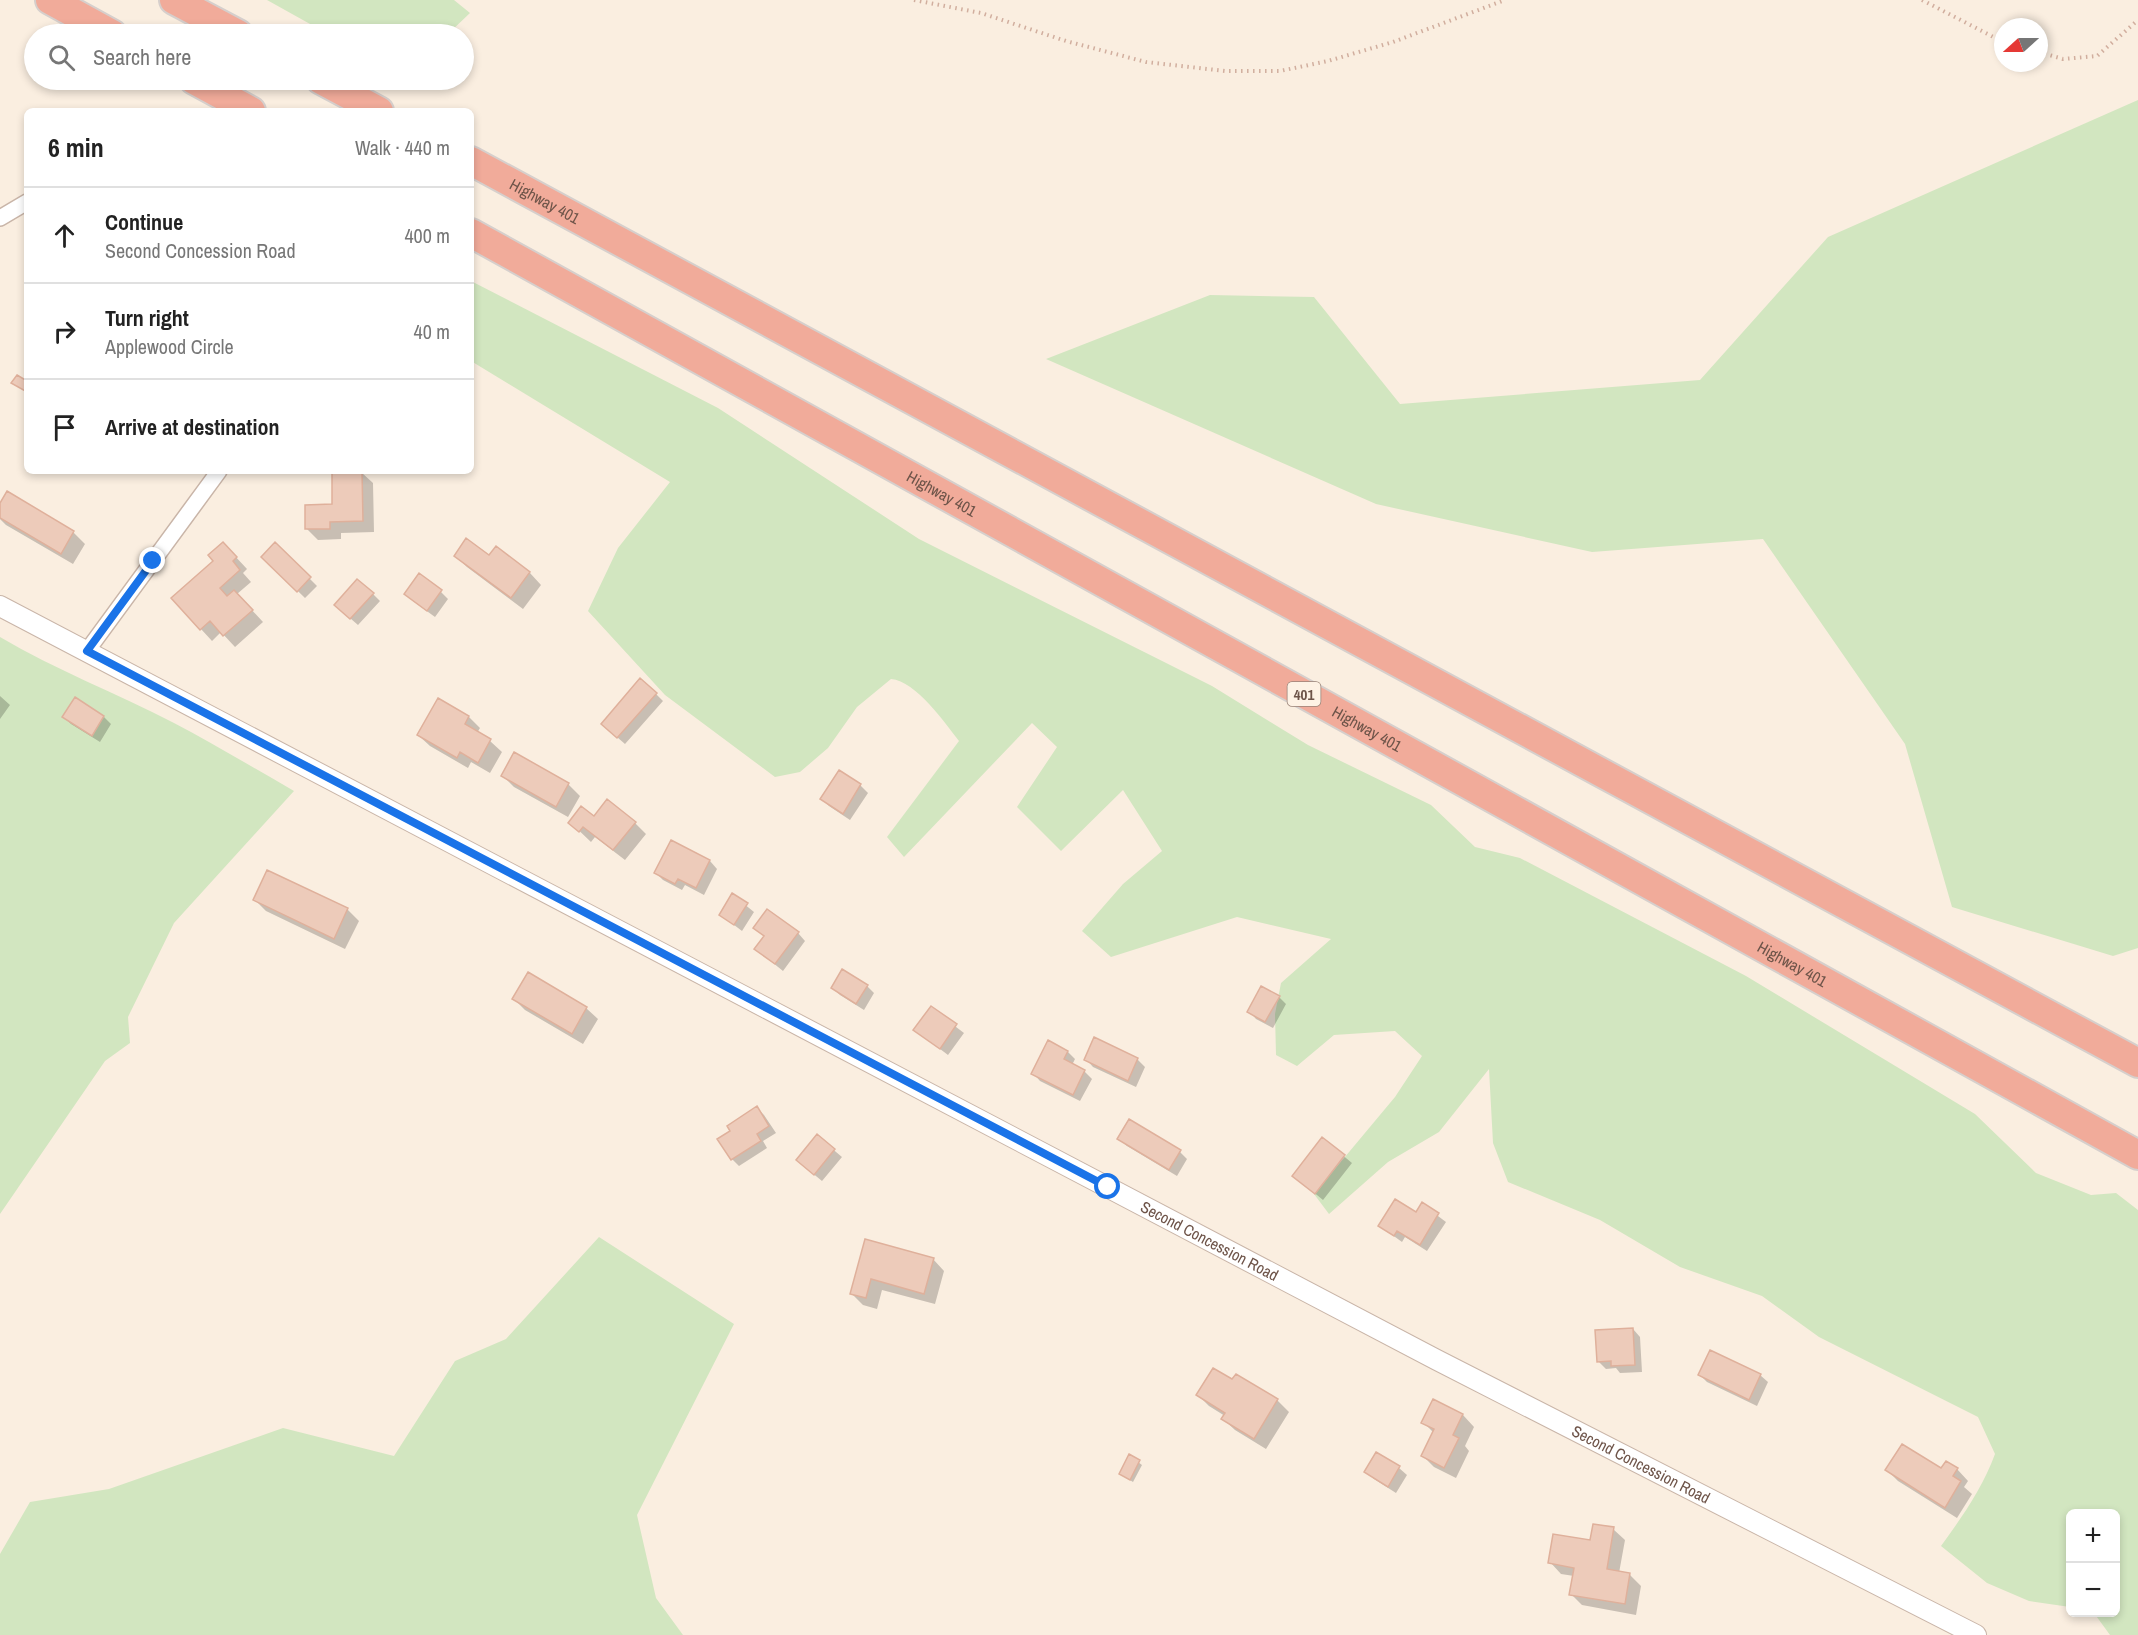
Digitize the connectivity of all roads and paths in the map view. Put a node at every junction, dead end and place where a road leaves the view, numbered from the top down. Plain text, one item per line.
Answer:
1 (50, 0) edge
2 (174, 0) edge
3 (914, 0) edge
4 (1505, 0) edge
5 (1922, 0) edge
6 (2138, 20) edge
7 (94, 24) edge
8 (219, 24) edge
9 (1994, 37) edge
10 (2048, 54) edge
11 (212, 90) edge
12 (340, 90) edge
13 (245, 108) edge
14 (374, 108) edge
15 (474, 162) edge
16 (24, 204) edge
17 (0, 218) edge
18 (474, 235) edge
19 (217, 474) edge
20 (0, 606) edge
21 (87, 651) junction
22 (2138, 1063) edge
23 (2138, 1155) edge
24 (1976, 1635) edge

1 - 7 highway
2 - 8 highway
3 - 4 path
5 - 9 path
6 - 10 path
11 - 13 highway
12 - 14 highway
15 - 22 highway, Highway 401
16 - 17 street
18 - 23 highway, Highway 401 / 401
19 - 21 street
20 - 21 street, Second Concession Road
21 - 24 street, Second Concession Road

